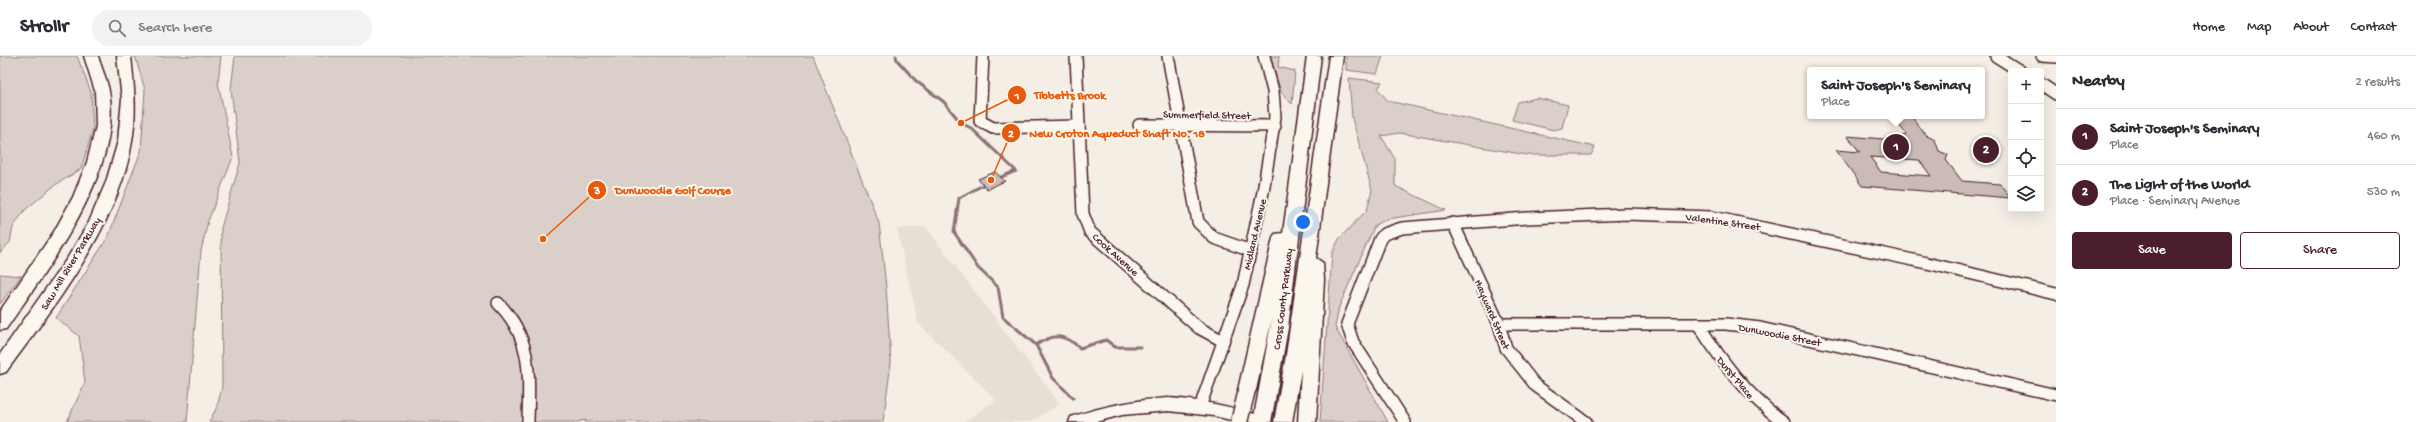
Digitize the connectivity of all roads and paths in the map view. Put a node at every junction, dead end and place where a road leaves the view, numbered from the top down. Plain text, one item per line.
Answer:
1 (91, 56) edge
2 (124, 56) edge
3 (983, 56) edge
4 (1076, 56) edge
5 (1168, 56) edge
6 (1264, 56) edge
7 (1314, 56) edge
8 (1336, 56) edge
9 (1996, 56) edge
10 (2042, 56) edge
11 (2056, 58) edge
12 (2015, 68) edge
13 (2044, 86) edge
14 (2056, 94) edge
15 (1139, 125) dead end
16 (1180, 125) junction
17 (1080, 126) junction
18 (1275, 126) junction
19 (1296, 190) junction
20 (1453, 223) junction
21 (1312, 224) junction
22 (1251, 251) junction
23 (2056, 294) edge
24 (498, 303) dead end
25 (0, 324) edge
26 (1499, 324) junction
27 (1698, 324) junction
28 (1223, 341) junction
29 (0, 367) edge
30 (2056, 396) edge
31 (1200, 407) junction
32 (1285, 415) edge
33 (1307, 421) edge
34 (528, 422) edge
35 (1077, 422) edge
36 (1239, 422) edge
37 (1260, 422) edge
38 (1405, 422) edge
39 (1586, 422) edge
40 (1784, 422) edge

1 - 25 highway
2 - 29 highway, Saw Mill River Parkway
3 - 17 street
4 - 17 street, Cook Avenue
5 - 16 street
6 - 18 street, Midland Avenue
7 - 19 highway, Cross County Parkway
8 - 21 highway, Cross County Parkway
9 - 12 street
10 - 11 street
13 - 14 street
15 - 16 street, Summerfield Street
16 - 18 street, Summerfield Street
16 - 22 street
17 - 28 street, Cook Avenue
18 - 22 street, Midland Avenue
19 - 36 highway, bridge
19 - 37 highway, Cross County Parkway
20 - 23 street, Valentine Street
20 - 26 street, Hayward Street
20 - 38 street, Valentine Street
21 - 32 highway, Cross County Parkway
21 - 33 highway
22 - 28 street, Midland Avenue
24 - 34 street
26 - 27 street, Dunwoodie Street
26 - 39 street, Hayward Street
27 - 30 street, Dunwoodie Street
27 - 40 street, Durst Place
28 - 31 street, Midland Avenue
31 - 35 main road
31 - 37 main road

